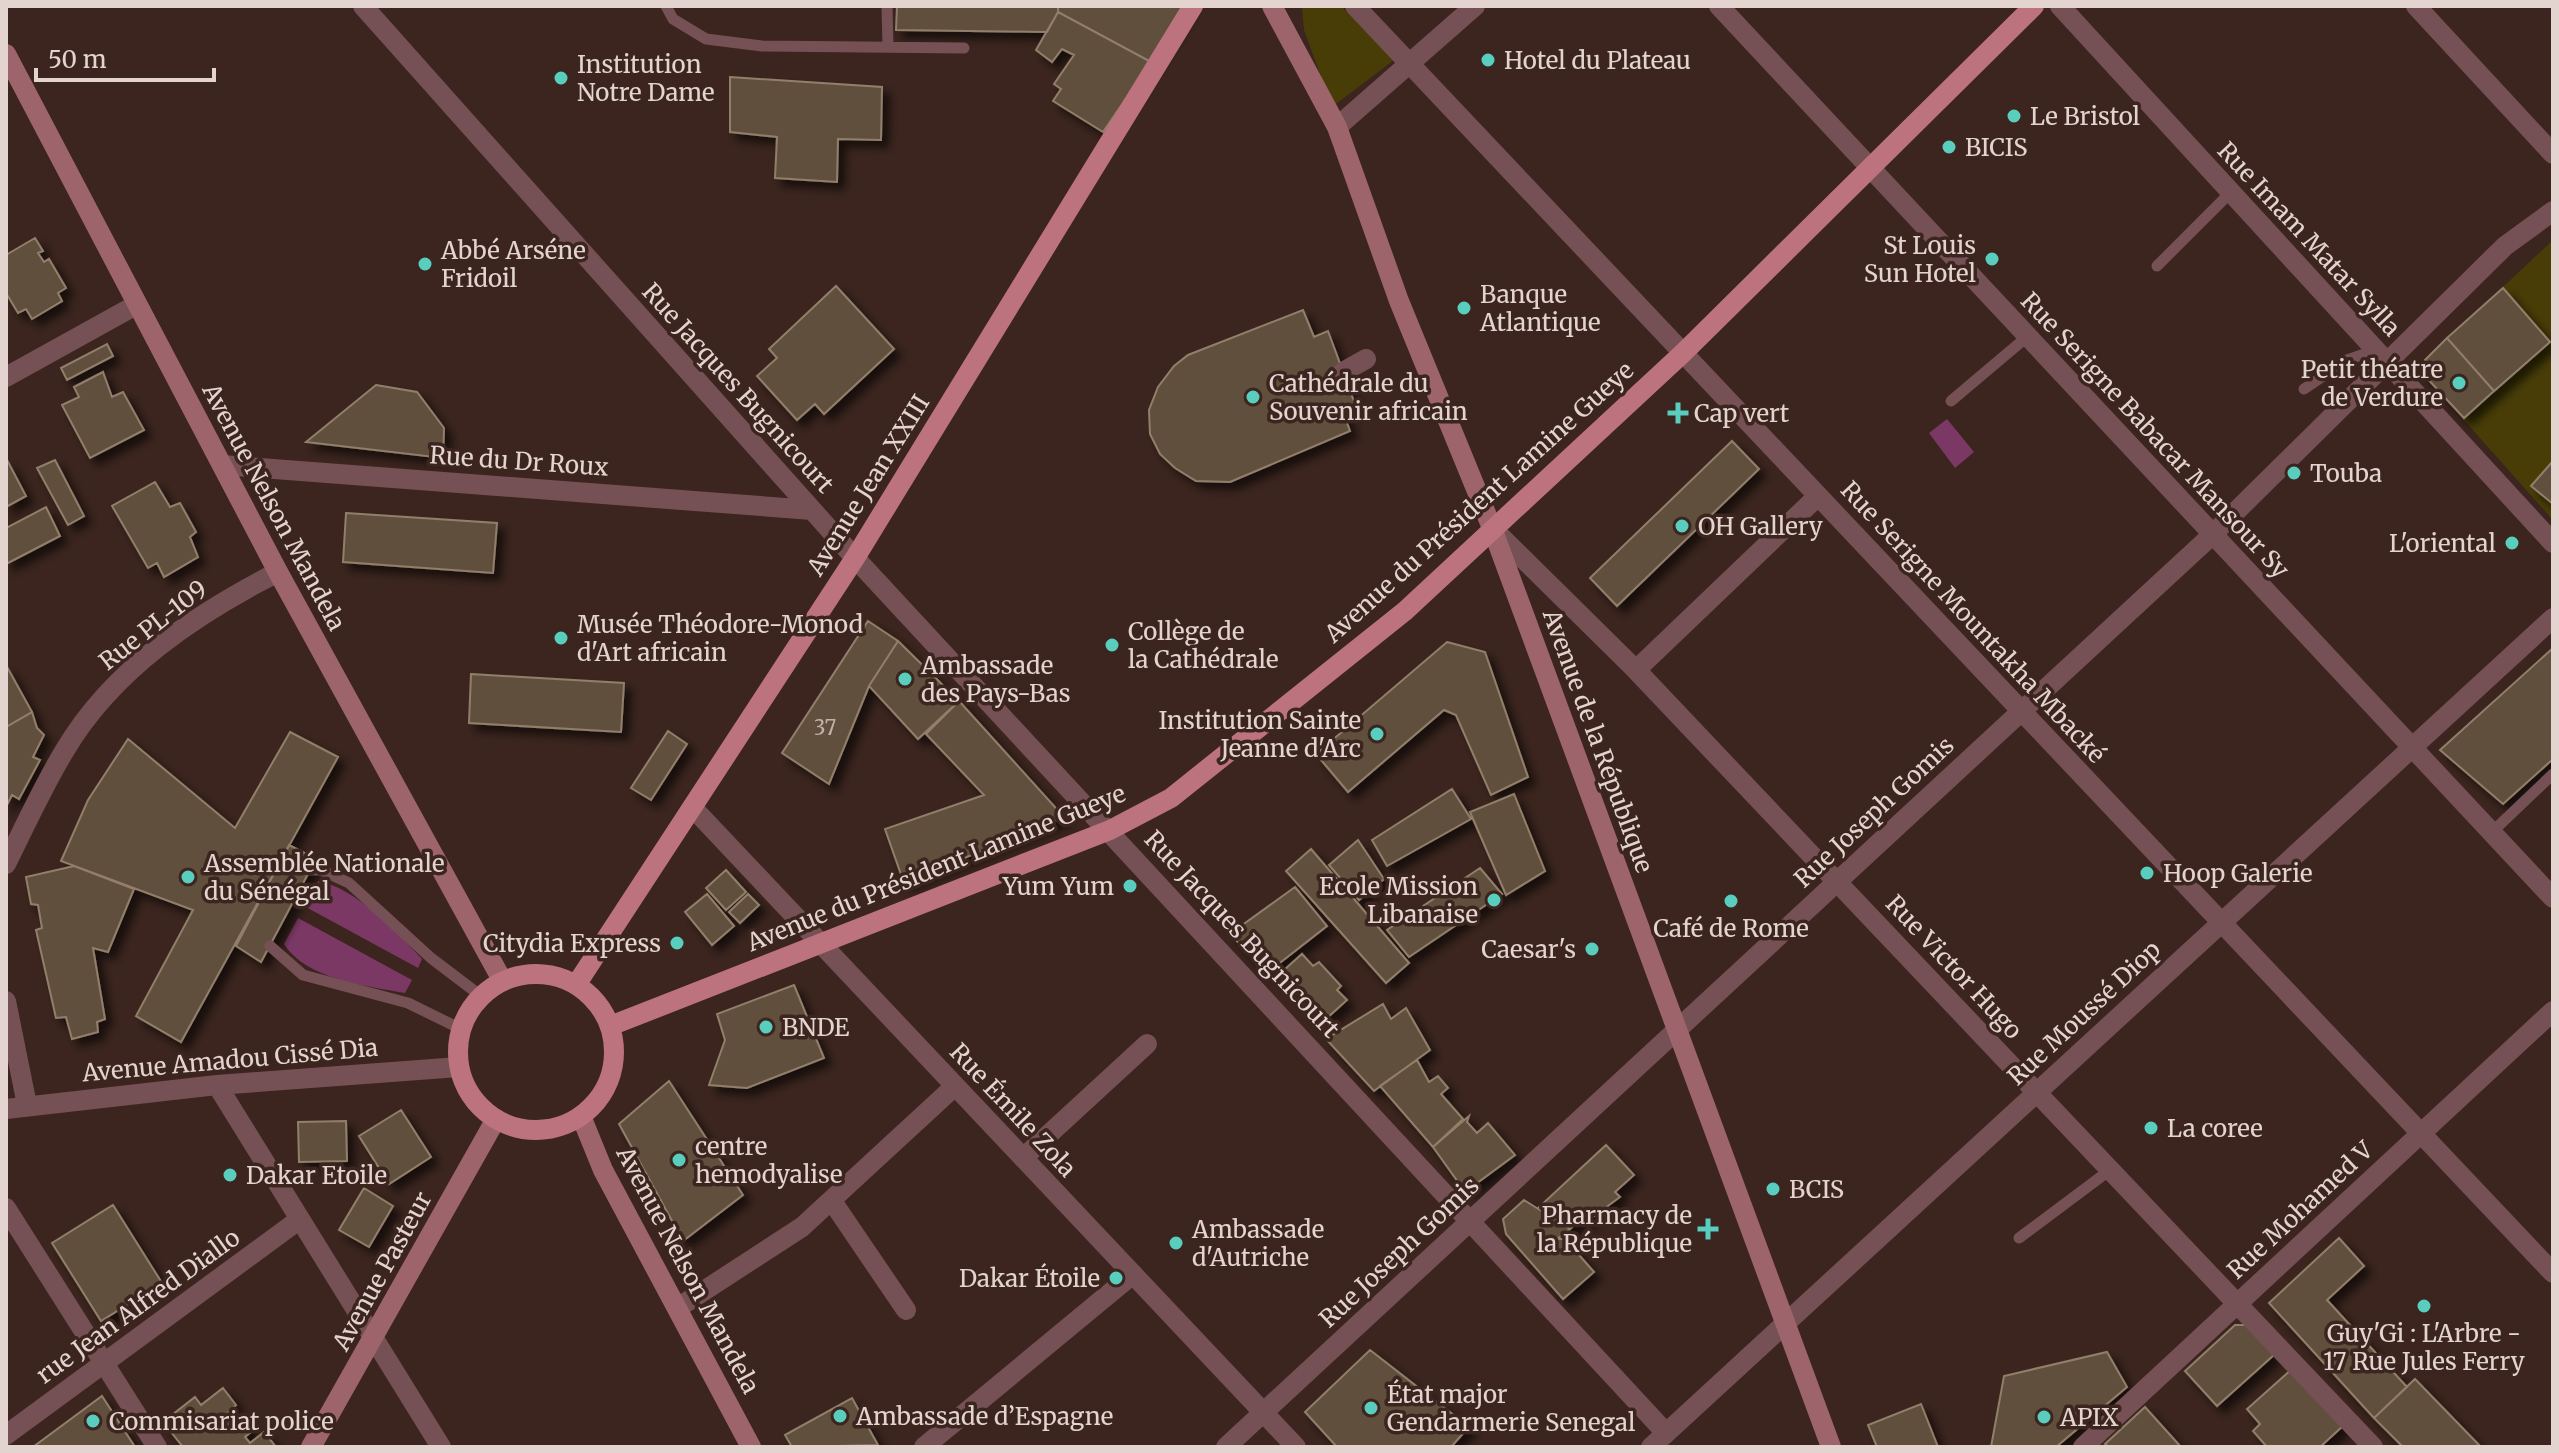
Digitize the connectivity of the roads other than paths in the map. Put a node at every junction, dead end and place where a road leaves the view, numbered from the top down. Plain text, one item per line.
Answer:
1 (363, 6) edge
2 (666, 6) edge
3 (887, 6) edge
4 (1193, 6) edge
5 (1272, 6) edge
6 (1290, 6) edge
7 (1355, 6) edge
8 (1475, 6) edge
9 (1719, 6) edge
10 (2034, 6) edge
11 (2060, 6) edge
12 (2416, 6) edge
13 (888, 47) junction
14 (964, 48) dead end
15 (6, 54) edge
16 (1302, 58) junction
17 (1410, 65) junction
18 (1337, 127) junction
19 (2553, 154) edge
20 (1871, 167) junction
21 (2231, 192) junction
22 (2553, 211) edge
23 (2157, 266) dead end
24 (136, 305) junction
25 (2028, 336) junction
26 (1683, 353) junction
27 (2382, 356) junction
28 (1366, 359) dead end
29 (1343, 372) dead end
30 (6, 377) edge
31 (2304, 389) dead end
32 (1951, 401) dead end
33 (222, 465) junction
34 (1818, 496) junction
35 (812, 510) junction
36 (1492, 528) junction
37 (2212, 535) junction
38 (2553, 543) edge
39 (855, 558) junction
40 (278, 572) junction
41 (2553, 618) edge
42 (1636, 670) junction
43 (2022, 711) junction
44 (2411, 748) junction
45 (2553, 774) edge
46 (693, 808) junction
47 (1110, 830) junction
48 (2491, 833) junction
49 (6, 864) edge
50 (310, 870) dead end
51 (1837, 882) junction
52 (2553, 898) edge
53 (2221, 922) junction
54 (819, 941) junction
55 (270, 946) dead end
56 (502, 980) junction
57 (576, 985) junction
58 (481, 996) junction
59 (6, 1001) edge
60 (2553, 1011) edge
61 (610, 1026) junction
62 (461, 1029) junction
63 (1677, 1033) junction
64 (1147, 1044) dead end
65 (459, 1067) junction
66 (217, 1085) junction
67 (955, 1086) junction
68 (2036, 1092) junction
69 (27, 1105) junction
70 (6, 1109) edge
71 (581, 1116) junction
72 (496, 1119) junction
73 (2421, 1133) junction
74 (1023, 1158) junction
75 (2110, 1170) junction
76 (832, 1201) junction
77 (6, 1208) edge
78 (300, 1219) junction
79 (1472, 1220) junction
80 (2019, 1238) dead end
81 (2553, 1273) edge
82 (1133, 1274) junction
83 (2237, 1304) junction
84 (679, 1307) junction
85 (906, 1310) dead end
86 (1784, 1324) junction
87 (374, 1339) junction
88 (104, 1363) junction
89 (1263, 1413) junction
90 (1666, 1433) junction
91 (6, 1435) edge
92 (157, 1447) edge
93 (311, 1447) edge
94 (441, 1447) edge
95 (751, 1447) edge
96 (924, 1447) edge
97 (1226, 1447) edge
98 (1296, 1447) edge
99 (1651, 1447) edge
100 (1831, 1447) edge
101 (2083, 1447) edge
102 (2373, 1447) edge

1 - 35 street, Rue Jacques Bugnicourt
2 - 13 lane
3 - 13 lane
4 - 39 main road, Avenue Jean XXIII
5 - 16 street, Avenue de la République
6 - 16 street, Avenue de la République
7 - 17 street, Rue Serigne Mountakha Mbacké
8 - 17 street
9 - 20 street, Rue Serigne Babacar Mansour Sy
10 - 20 main road, Avenue du Président Lamine Gueye
11 - 21 street, Rue Imam Matar Sylla
12 - 19 street
13 - 14 lane
15 - 24 street, Avenue Nelson Mandela
16 - 18 street, Avenue de la République
17 - 18 street
17 - 26 street, Rue Serigne Mountakha Mbacké
18 - 36 street, Avenue de la République
20 - 25 street, Rue Serigne Babacar Mansour Sy
20 - 26 main road, Avenue du Président Lamine Gueye
21 - 23 lane
21 - 27 street, Rue Imam Matar Sylla
22 - 27 street, Rue Joseph Gomis
24 - 30 street
24 - 33 street, Avenue Nelson Mandela
25 - 32 lane
25 - 37 street, Rue Serigne Babacar Mansour Sy
26 - 34 street, Rue Serigne Mountakha Mbacké
26 - 36 main road, Avenue du Président Lamine Gueye
27 - 31 lane
27 - 37 street, Rue Joseph Gomis
27 - 38 street, Rue Imam Matar Sylla
28 - 29 street
33 - 35 street, Rue du Dr Roux
33 - 40 street, Avenue Nelson Mandela
34 - 42 street
34 - 43 street, Rue Serigne Mountakha Mbacké
35 - 39 street, Rue Jacques Bugnicourt
36 - 42 street, Rue Victor Hugo
36 - 47 main road, Avenue du Président Lamine Gueye
36 - 63 street, Avenue de la République
37 - 43 street, Rue Joseph Gomis
37 - 44 street, Rue Serigne Babacar Mansour Sy
39 - 46 main road, Avenue Jean XXIII
39 - 47 street, Rue Jacques Bugnicourt
40 - 49 street, Rue PL-109
40 - 56 street, Avenue Nelson Mandela
41 - 44 street, Rue Moussé Diop
42 - 51 street, Rue Victor Hugo
43 - 51 street, Rue Joseph Gomis
43 - 53 street, Rue Serigne Mountakha Mbacké
44 - 48 street, Rue Serigne Babacar Mansour Sy
44 - 53 street, Rue Moussé Diop
45 - 48 lane
46 - 54 street, Rue Émile Zola
46 - 57 main road, Avenue Jean XXIII
47 - 54 main road, Avenue du Président Lamine Gueye
47 - 79 street, Rue Jacques Bugnicourt
48 - 52 street, Rue Serigne Babacar Mansour Sy
50 - 58 lane
51 - 63 street, Rue Joseph Gomis
51 - 68 street, Rue Victor Hugo
53 - 68 street, Rue Moussé Diop
53 - 73 street, Rue Serigne Mountakha Mbacké
54 - 61 main road, Avenue du Président Lamine Gueye
54 - 67 street, Rue Émile Zola
55 - 62 lane
56 - 57 main road
56 - 58 main road
57 - 61 main road
58 - 62 main road
59 - 69 street
60 - 73 street, Rue Mohamed V
61 - 71 main road
62 - 65 main road
63 - 79 street, Rue Joseph Gomis
63 - 86 street, Avenue de la République
64 - 74 street
65 - 66 street, Avenue Amadou Cissé Dia
65 - 72 main road
66 - 69 street, Avenue Amadou Cissé Dia
66 - 78 street
67 - 74 street, Rue Émile Zola
67 - 76 street
68 - 75 street, Rue Victor Hugo
68 - 86 street, Rue Moussé Diop
69 - 70 street, Avenue Amadou Cissé Dia
71 - 72 main road
71 - 84 street, Avenue Nelson Mandela
72 - 87 street, Avenue Pasteur
73 - 81 street, Rue Serigne Mountakha Mbacké
73 - 83 street, Rue Mohamed V
74 - 82 street, Rue Émile Zola
75 - 80 lane
75 - 83 street, Rue Victor Hugo
76 - 84 street
76 - 85 street
77 - 88 street
78 - 87 street
78 - 88 street, rue Jean Alfred Diallo
79 - 89 street, Rue Joseph Gomis
79 - 90 street, Rue Jacques Bugnicourt
82 - 89 street, Rue Émile Zola
82 - 96 street
83 - 101 street, Rue Mohamed V
83 - 102 street, Rue Victor Hugo
84 - 95 street, Avenue Nelson Mandela
86 - 90 street, Rue Moussé Diop
86 - 100 street, Avenue de la République
87 - 93 street, Avenue Pasteur
87 - 94 street
88 - 91 street, rue Jean Alfred Diallo
88 - 92 street
89 - 97 street, Rue Joseph Gomis
89 - 98 street, Rue Émile Zola
90 - 99 street, Rue Moussé Diop

